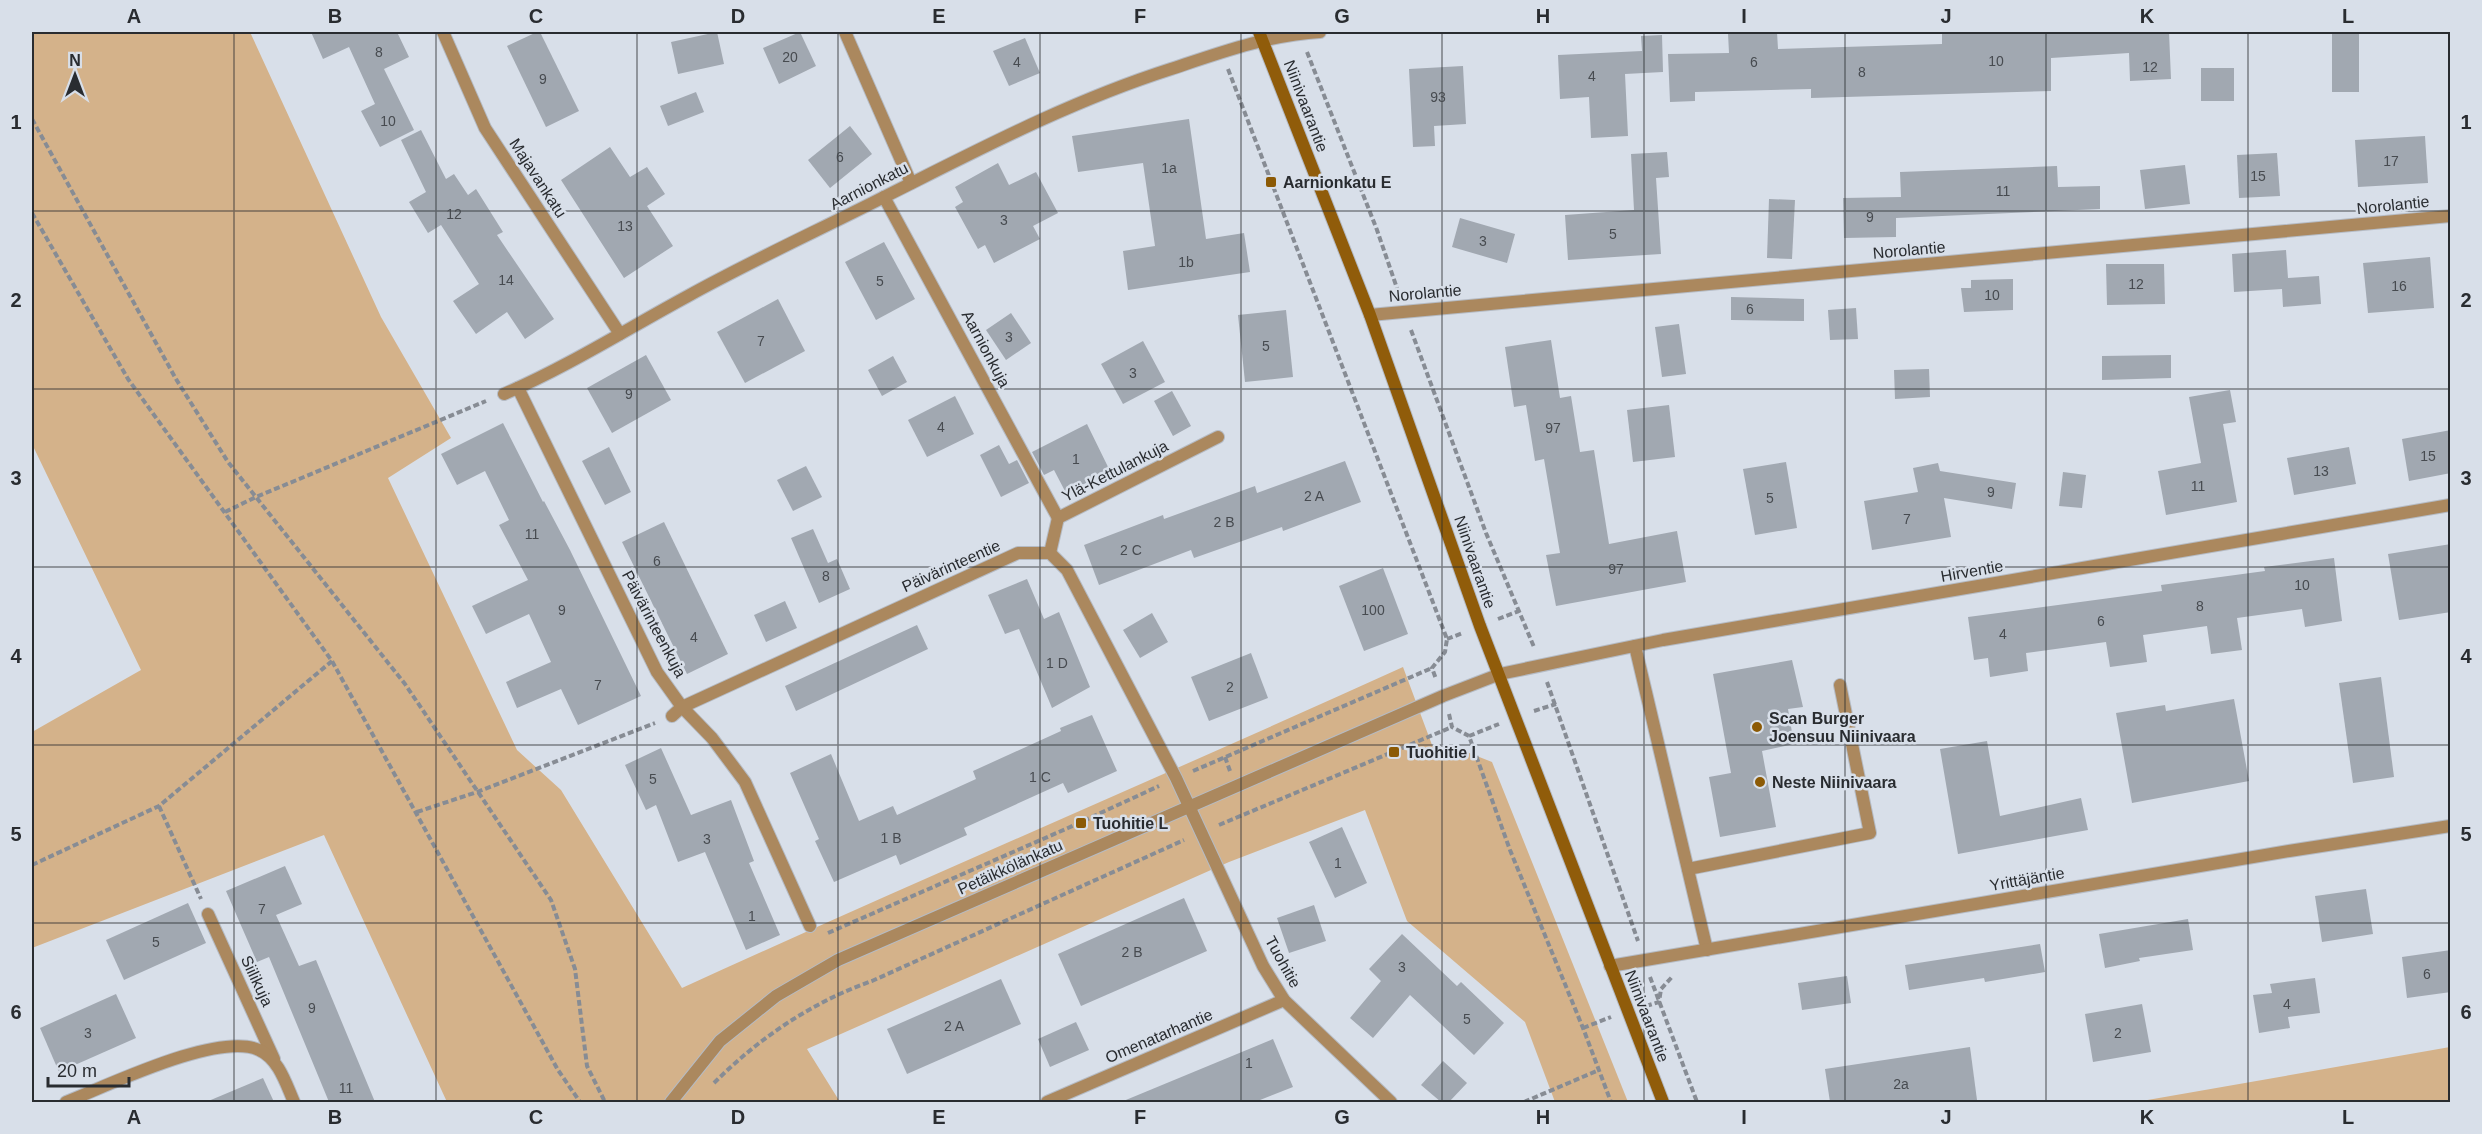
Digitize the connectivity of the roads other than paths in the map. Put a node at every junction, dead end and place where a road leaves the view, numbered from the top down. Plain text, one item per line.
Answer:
1 (443, 32) edge
2 (845, 32) edge
3 (1320, 32) edge
4 (1299, 33) edge
5 (1261, 36) edge
6 (911, 183) junction
7 (884, 197) junction
8 (2451, 216) edge
9 (1370, 315) junction
10 (620, 334) junction
11 (518, 388) junction
12 (504, 394) road end
13 (1218, 437) dead end
14 (2451, 505) edge
15 (1058, 518) junction
16 (1050, 553) junction
17 (1635, 646) junction
18 (1500, 674) junction
19 (1840, 685) dead end
20 (677, 712) junction
21 (1190, 806) junction
22 (2451, 826) edge
23 (1688, 869) junction
24 (208, 914) road end
25 (810, 926) dead end
26 (1707, 950) junction
27 (1610, 966) junction
28 (1284, 999) junction
29 (276, 1062) junction
30 (66, 1102) edge
31 (294, 1102) edge
32 (671, 1102) edge
33 (1047, 1102) edge
34 (1391, 1102) edge
35 (1663, 1102) edge

1 - 10 street, Majavankatu
2 - 6 street
3 - 4 street, Aarnionkatu
4 - 5 street, Aarnionkatu
5 - 6 street, Aarnionkatu
5 - 9 main road, Niinivaarantie
6 - 7 street, Aarnionkatu
7 - 10 street, Aarnionkatu
7 - 15 street, Aarnionkuja
8 - 9 street, Norolantie
9 - 18 main road, Niinivaarantie
10 - 11 street, Aarnionkatu
11 - 12 street, Aarnionkatu
11 - 20 street, Päivärinteenkuja
13 - 15 street, Ylä-Kettulankuja
14 - 17 street, Hirventie
15 - 16 street, Ylä-Kettulankuja
16 - 20 street, Päivärinteentie
16 - 21 street
17 - 18 street, Hirventie
17 - 23 street
18 - 21 street, Petäikkölänkatu
18 - 27 main road, Niinivaarantie
19 - 23 street
20 - 25 street, Päivärinteenkuja
21 - 28 street, Tuohitie
21 - 32 street, Petäikkölänkatu
22 - 26 street, Yrittäjäntie
23 - 26 street
24 - 29 street, Siilikuja
26 - 27 street, Yrittäjäntie
27 - 35 main road, Niinivaarantie
28 - 33 street, Omenatarhantie
28 - 34 street, Tuohitie
29 - 30 street
29 - 31 street, Siilikuja

